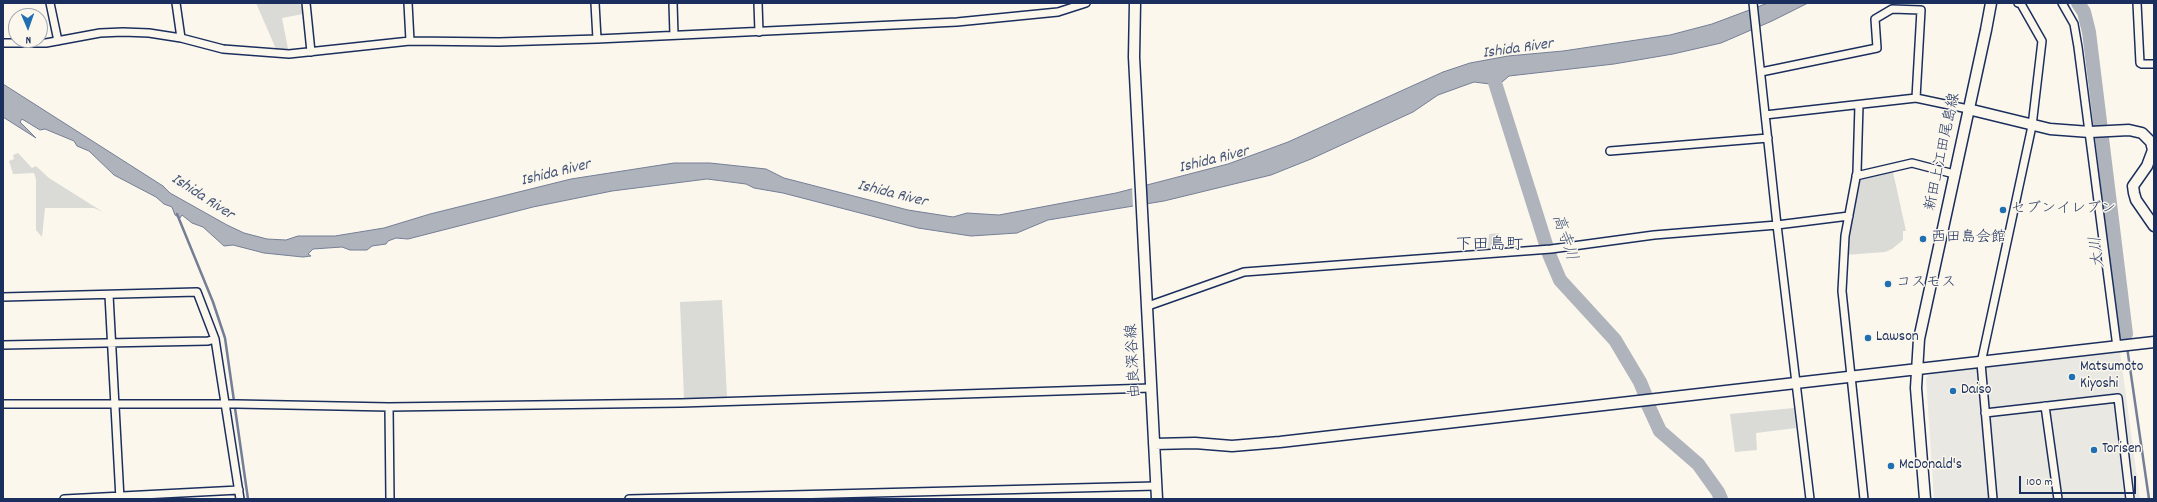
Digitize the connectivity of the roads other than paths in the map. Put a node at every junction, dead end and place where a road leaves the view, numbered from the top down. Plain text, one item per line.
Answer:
1 (50, 3) edge
2 (176, 3) edge
3 (306, 3) edge
4 (408, 3) edge
5 (595, 3) edge
6 (673, 3) edge
7 (758, 3) edge
8 (1086, 3) edge
9 (1135, 3) edge
10 (1753, 3) edge
11 (1990, 3) edge
12 (2018, 3) edge
13 (2062, 3) edge
14 (2137, 3) edge
15 (759, 32) junction
16 (674, 35) junction
17 (181, 38) junction
18 (597, 39) junction
19 (58, 41) junction
20 (410, 41) junction
21 (3, 43) edge
22 (310, 52) junction
23 (2154, 64) edge
24 (1761, 72) junction
25 (1916, 98) junction
26 (1859, 105) junction
27 (1968, 109) junction
28 (1765, 115) junction
29 (2032, 126) junction
30 (2090, 132) junction
31 (1768, 138) junction
32 (1610, 151) dead end
33 (1954, 174) junction
34 (1856, 176) junction
35 (1849, 216) junction
36 (1777, 225) junction
37 (2154, 226) edge
38 (109, 295) junction
39 (3, 298) edge
40 (1148, 306) junction
41 (215, 339) junction
42 (2154, 342) edge
43 (111, 344) junction
44 (3, 345) edge
45 (2117, 346) junction
46 (1981, 363) junction
47 (1917, 369) junction
48 (1852, 376) junction
49 (1796, 382) junction
50 (1151, 388) junction
51 (3, 404) edge
52 (116, 404) junction
53 (231, 404) junction
54 (2045, 406) junction
55 (389, 407) junction
56 (1985, 413) junction
57 (1154, 444) junction
58 (1156, 486) junction
59 (239, 490) junction
60 (120, 498) edge
61 (64, 499) edge
62 (240, 499) edge
63 (390, 499) edge
64 (629, 499) edge
65 (1157, 499) edge
66 (1810, 499) edge
67 (1864, 499) edge
68 (1925, 499) edge
69 (1993, 499) edge
70 (2058, 499) edge
71 (2130, 499) edge

1 - 19 street
2 - 17 street
3 - 22 street
4 - 20 street
5 - 18 street
6 - 16 street
7 - 15 street
8 - 15 street
9 - 40 street, 由良深谷線
10 - 24 street
11 - 27 street, 新田上江田尾島線
12 - 29 street
13 - 30 street
14 - 23 street
15 - 16 street
16 - 18 street
17 - 19 street
17 - 22 street
18 - 20 street
19 - 21 street
20 - 22 street
24 - 25 street
24 - 28 street
25 - 26 street
25 - 27 street
26 - 28 street
26 - 34 street
27 - 29 street
27 - 33 street, 新田上江田尾島線
28 - 31 street
29 - 30 street
29 - 46 street
30 - 37 street
30 - 45 street
31 - 32 street
31 - 36 street
33 - 34 street
33 - 47 street, 新田上江田尾島線
34 - 35 street
35 - 36 street
35 - 48 street
36 - 40 street
36 - 49 street
38 - 39 street
38 - 41 street
38 - 43 street
40 - 50 street, 由良深谷線
41 - 43 street
41 - 53 street
42 - 45 street
43 - 44 street
43 - 52 street
45 - 46 street
46 - 47 street
46 - 56 street
47 - 48 street
47 - 68 street, 新田上江田尾島線
48 - 49 street
48 - 67 street
49 - 57 street
49 - 66 street
50 - 55 street
50 - 57 street, 由良深谷線
51 - 52 street
52 - 53 street
52 - 60 street
53 - 55 street
53 - 59 street
54 - 56 street
54 - 70 street
54 - 71 street
55 - 63 street
56 - 69 street
57 - 58 street, 由良深谷線
58 - 64 street
58 - 65 street, 由良深谷線
59 - 60 street
59 - 62 street
60 - 61 street

